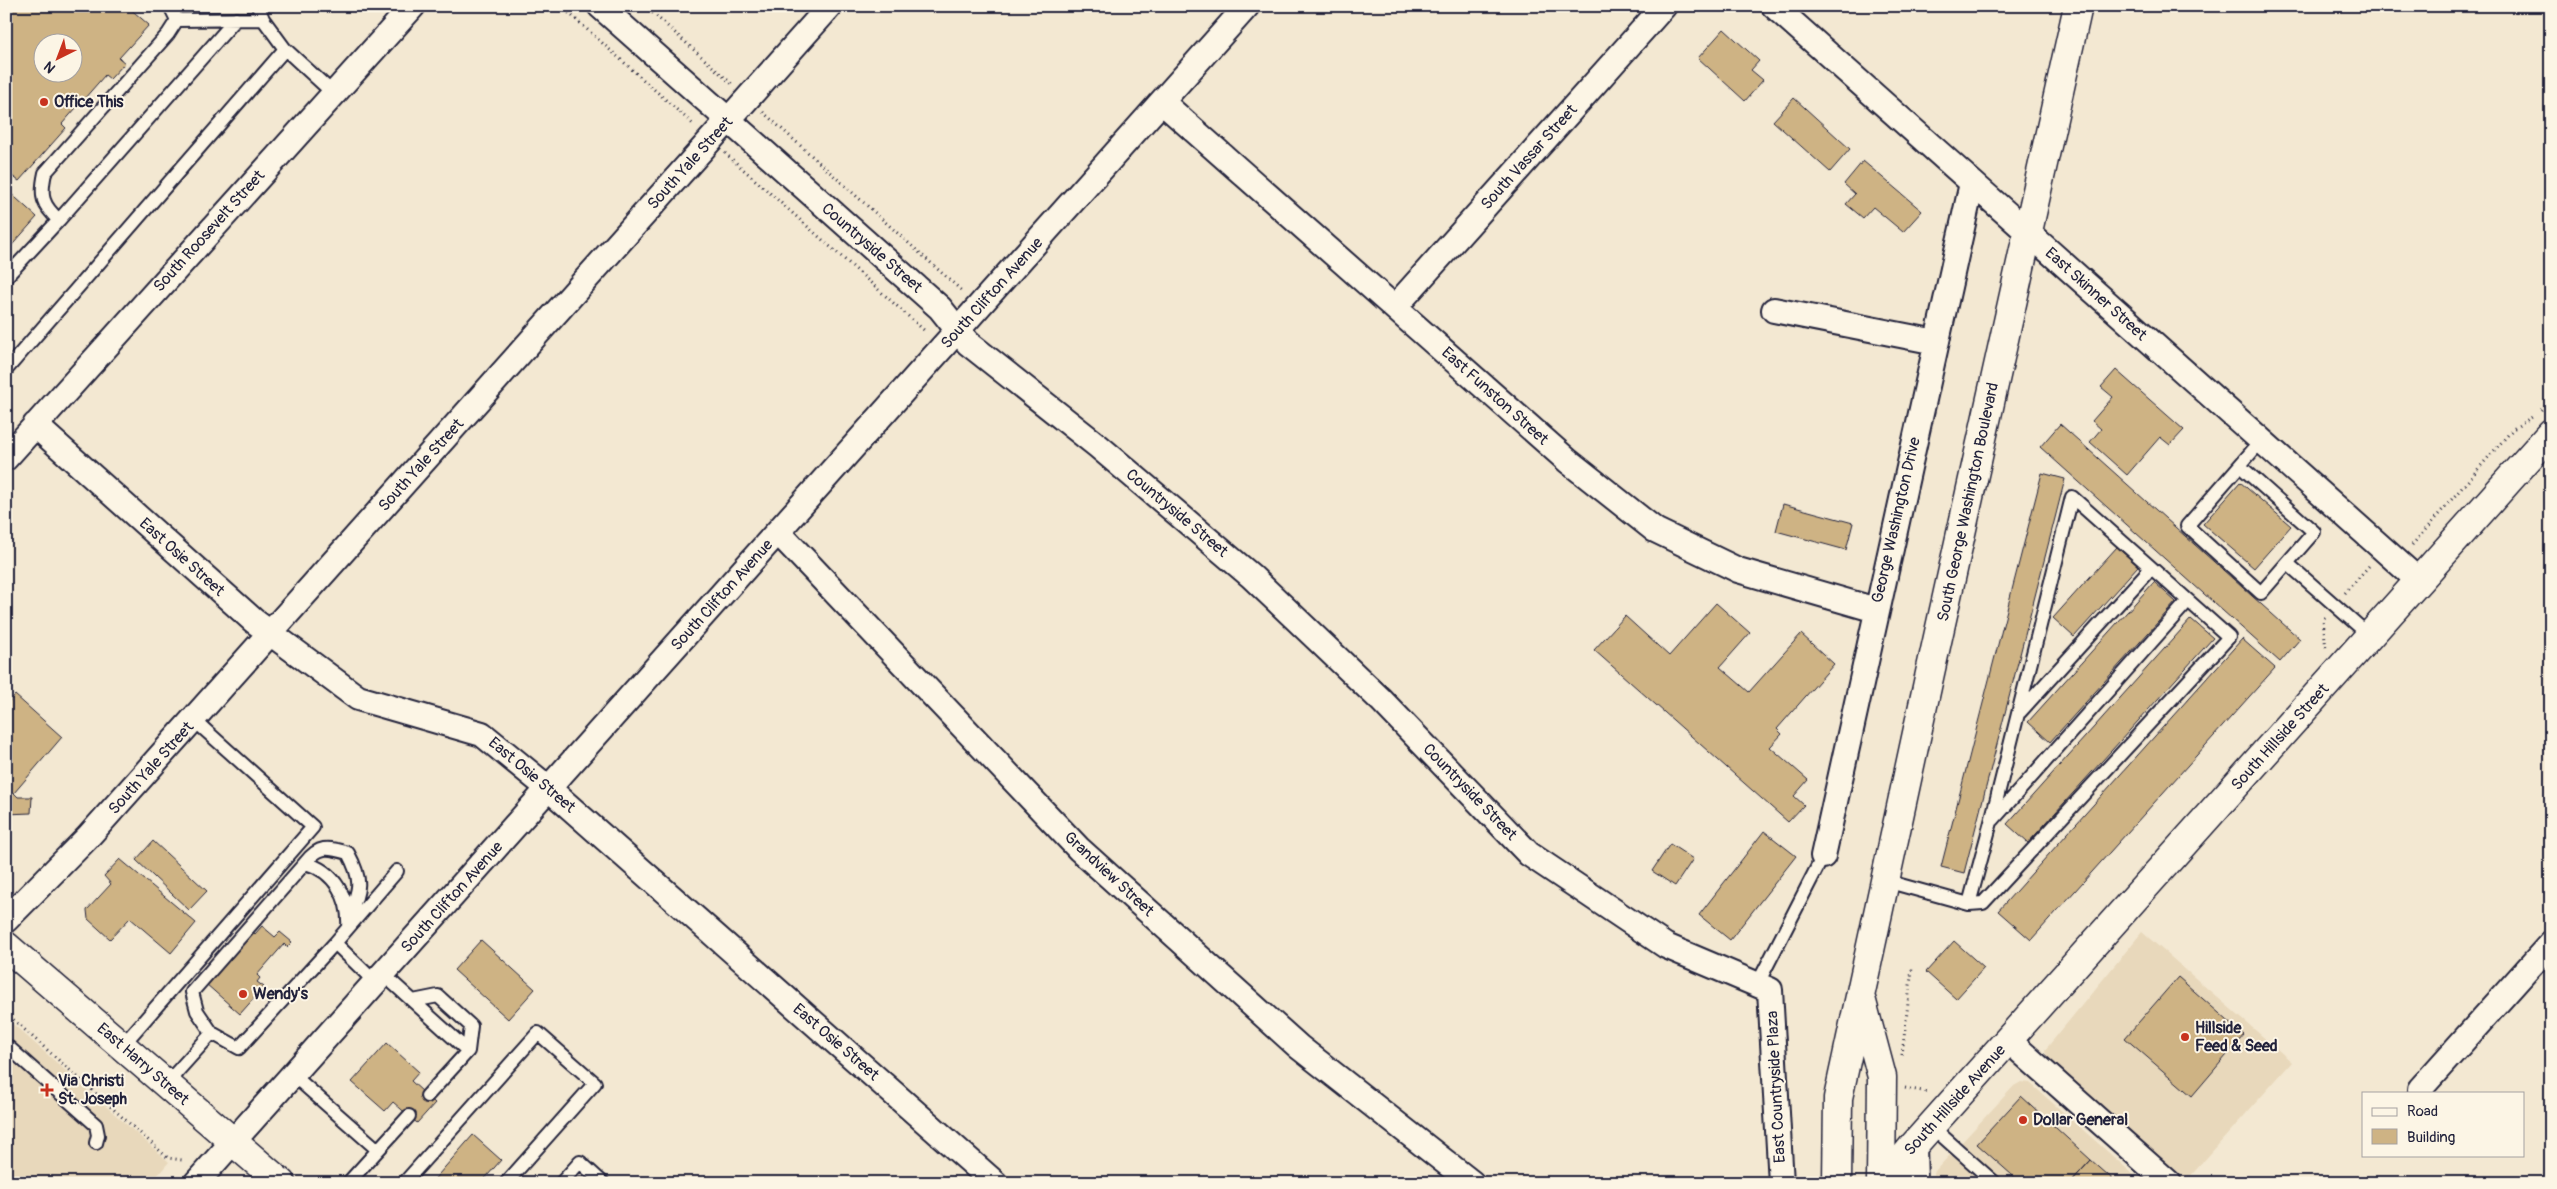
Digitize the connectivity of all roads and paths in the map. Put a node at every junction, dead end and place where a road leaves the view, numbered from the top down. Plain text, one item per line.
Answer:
1 (170, 6) edge
2 (258, 6) edge
3 (413, 6) edge
4 (561, 6) edge
5 (600, 6) edge
6 (645, 6) edge
7 (830, 6) edge
8 (1247, 6) edge
9 (1664, 6) edge
10 (1774, 6) edge
11 (2078, 6) edge
12 (236, 19) junction
13 (263, 19) junction
14 (176, 20) junction
15 (285, 49) junction
16 (334, 94) junction
17 (747, 98) junction
18 (1162, 102) junction
19 (727, 120) junction
20 (710, 140) junction
21 (1972, 183) junction
22 (59, 220) junction
23 (2027, 232) junction
24 (6, 277) edge
25 (962, 290) dead end
26 (1395, 307) junction
27 (1774, 310) dead end
28 (958, 330) junction
29 (929, 335) dead end
30 (1936, 342) junction
31 (6, 370) edge
32 (2551, 400) edge
33 (35, 425) junction
34 (2551, 433) edge
35 (2261, 441) junction
36 (6, 458) edge
37 (2240, 466) junction
38 (778, 532) junction
39 (2389, 555) junction
40 (2288, 563) junction
41 (2151, 568) junction
42 (2419, 581) junction
43 (2188, 601) junction
44 (2335, 605) junction
45 (1876, 610) junction
46 (271, 634) junction
47 (2370, 636) junction
48 (2326, 653) dead end
49 (2018, 714) junction
50 (194, 720) junction
51 (548, 788) junction
52 (1992, 822) junction
53 (1823, 856) joint
54 (305, 863) junction
55 (398, 871) dead end
56 (1886, 881) junction
57 (1969, 904) junction
58 (6, 920) edge
59 (349, 922) junction
60 (334, 943) junction
61 (2551, 943) edge
62 (6, 946) edge
63 (1912, 968) dead end
64 (379, 978) junction
65 (1764, 988) junction
66 (1861, 998) junction
67 (413, 1001) junction
68 (6, 1013) edge
69 (212, 1033) junction
70 (2008, 1040) junction
71 (6, 1045) edge
72 (122, 1046) junction
73 (468, 1051) junction
74 (1902, 1057) dead end
75 (293, 1074) junction
76 (166, 1084) junction
77 (1935, 1085) dead end
78 (1900, 1087) dead end
79 (2420, 1089) dead end
80 (427, 1096) dead end
81 (409, 1116) dead end
82 (1922, 1136) junction
83 (233, 1141) junction
84 (96, 1143) dead end
85 (378, 1150) junction
86 (182, 1160) dead end
87 (196, 1183) edge
88 (280, 1183) edge
89 (348, 1183) edge
90 (404, 1183) edge
91 (506, 1183) edge
92 (561, 1183) edge
93 (602, 1183) edge
94 (995, 1183) edge
95 (1472, 1183) edge
96 (1781, 1183) edge
97 (1837, 1183) edge
98 (1882, 1183) edge
99 (1915, 1183) edge
100 (1995, 1183) edge
101 (2169, 1183) edge

1 - 14 lane
2 - 13 lane
3 - 16 street, South Roosevelt Street
4 - 20 path
5 - 19 street, Countryside Street
6 - 17 path
7 - 17 street, South Yale Street
8 - 18 street, South Clifton Avenue
9 - 26 street, South Vassar Street
10 - 21 street, East Skinner Street
11 - 23 street, South George Washington Boulevard
12 - 13 lane
12 - 14 lane
12 - 22 lane
13 - 15 lane
14 - 22 lane
15 - 16 lane
15 - 31 lane
16 - 33 street, South Roosevelt Street
17 - 19 street, South Yale Street
17 - 25 path
18 - 26 street, East Funston Street
18 - 28 street, South Clifton Avenue
19 - 20 street, South Yale Street
19 - 28 street, Countryside Street
20 - 29 path
20 - 46 street, South Yale Street
21 - 23 street, East Skinner Street
21 - 30 street, George Washington Drive
22 - 24 lane
23 - 35 street, East Skinner Street
23 - 56 street, South George Washington Boulevard
26 - 45 street, East Funston Street
27 - 30 street
28 - 38 street, South Clifton Avenue
28 - 65 street, Countryside Street
30 - 45 street, George Washington Drive
32 - 39 path
33 - 36 street, South Roosevelt Street
33 - 46 street, East Osie Street
34 - 42 street, South Hillside Street
35 - 37 lane
35 - 39 street, East Skinner Street
37 - 40 lane
37 - 40 lane
38 - 51 street, South Clifton Avenue
38 - 95 street, Grandview Street
39 - 42 street, East Skinner Street
39 - 44 path
40 - 44 lane
41 - 43 lane
41 - 49 lane
41 - 49 lane
42 - 47 street, South Hillside Street
43 - 52 lane
43 - 57 lane
44 - 47 lane
44 - 48 path
45 - 53 street, George Washington Drive
46 - 50 street, South Yale Street
46 - 51 street, East Osie Street
47 - 70 street, South Hillside Street
49 - 52 lane
50 - 58 street, South Yale Street
50 - 72 lane
51 - 64 street, South Clifton Avenue
51 - 94 street, East Osie Street
52 - 57 lane
53 - 65 lane
54 - 59 lane
54 - 59 lane
54 - 69 lane
55 - 59 lane
56 - 57 lane
56 - 66 street, South George Washington Boulevard
59 - 60 lane
60 - 64 lane
60 - 69 lane
61 - 79 street
62 - 72 street, East Harry Street
63 - 74 path
64 - 67 lane
64 - 75 street, South Clifton Avenue
65 - 96 street, East Countryside Plaza
66 - 97 street, South George Washington Boulevard
66 - 98 street, South George Washington Boulevard
67 - 73 lane
67 - 73 lane
68 - 86 path
69 - 76 lane
70 - 82 street, South Hillside Avenue
70 - 101 street
71 - 84 lane
72 - 76 street, East Harry Street
73 - 80 lane
75 - 83 street, South Clifton Avenue
75 - 85 lane
76 - 83 street, East Harry Street
77 - 78 path
81 - 85 lane
82 - 98 street, South Hillside Avenue
82 - 99 street
82 - 100 lane
83 - 87 street, South Clifton Avenue
83 - 88 street, East Harry Street
85 - 89 lane
90 - 91 lane
92 - 93 lane

